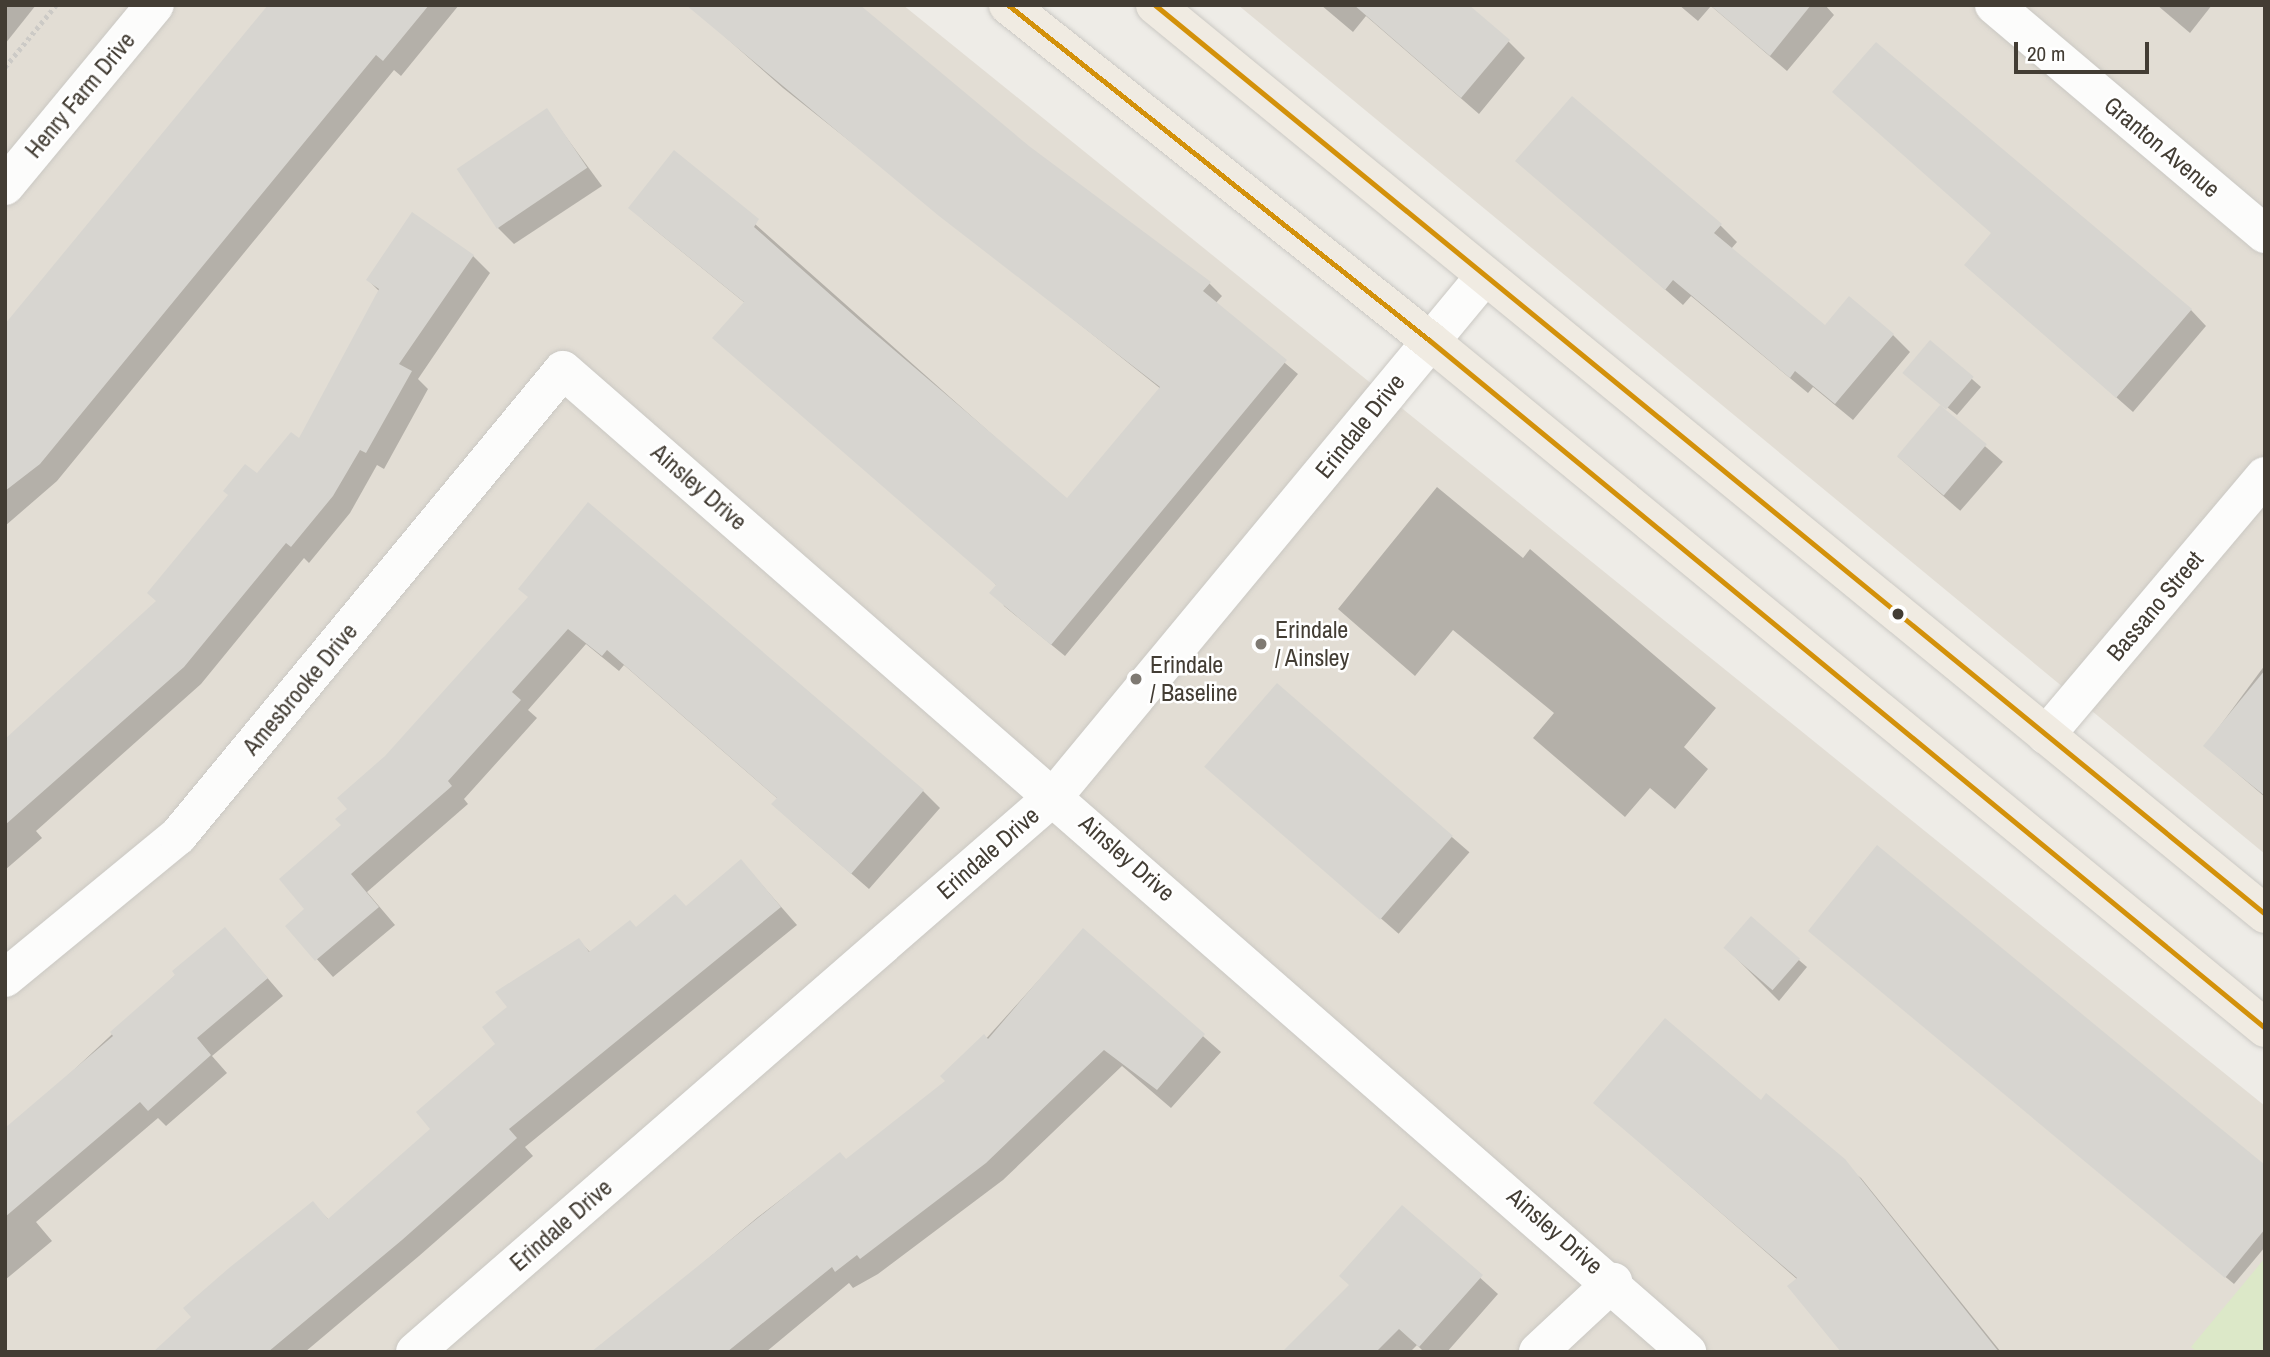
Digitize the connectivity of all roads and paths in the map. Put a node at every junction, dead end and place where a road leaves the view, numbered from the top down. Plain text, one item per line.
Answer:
1 (56, 5) edge
2 (155, 5) edge
3 (1007, 5) edge
4 (1156, 5) edge
5 (1994, 5) edge
6 (5, 67) edge
7 (5, 186) edge
8 (2265, 234) edge
9 (1484, 277) junction
10 (1429, 340) junction
11 (563, 370) joint
12 (2265, 476) edge
13 (2046, 735) junction
14 (1055, 795) junction
15 (2265, 914) edge
16 (5, 978) edge
17 (2265, 1027) edge
18 (1613, 1282) junction
19 (415, 1352) edge
20 (1538, 1352) edge
21 (1687, 1352) edge

1 - 6 path
2 - 7 street, Henry Farm Drive
3 - 10 main road
4 - 9 main road
5 - 8 street, Granton Avenue
9 - 10 street, Erindale Drive
9 - 13 main road
10 - 14 street, Erindale Drive
10 - 17 main road
11 - 14 street, Ainsley Drive
11 - 16 street, Amesbrooke Drive
12 - 13 street, Bassano Street
13 - 15 main road
14 - 18 street, Ainsley Drive
14 - 19 street, Erindale Drive
18 - 20 street
18 - 21 street, Ainsley Drive

